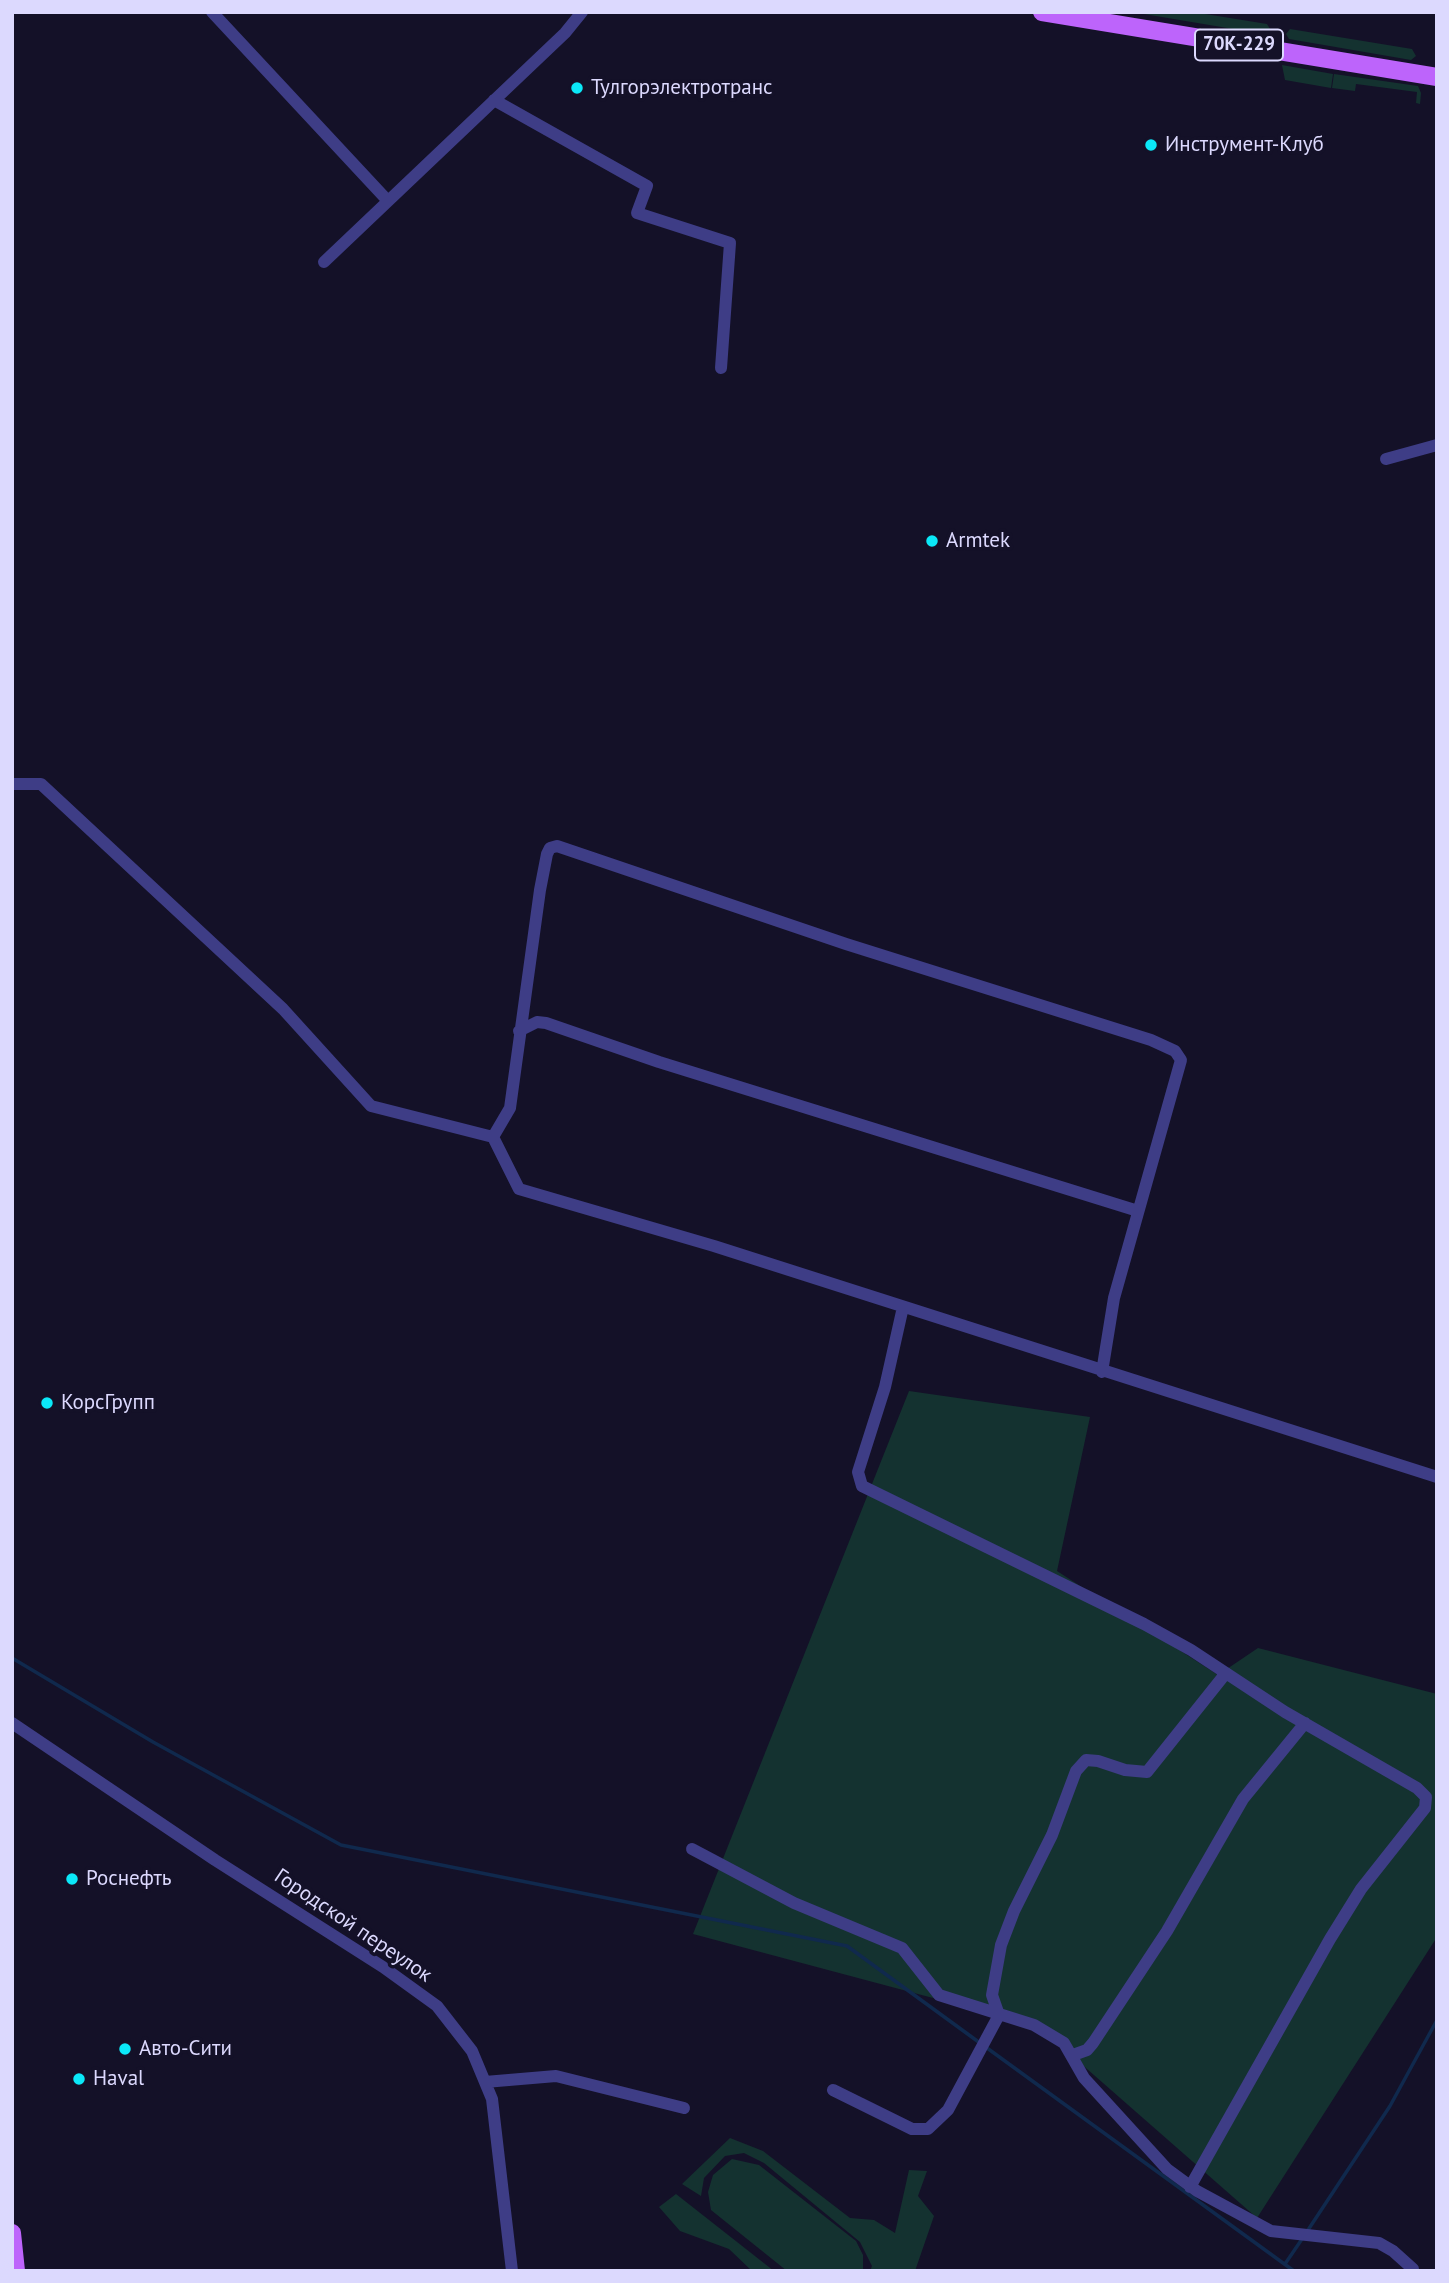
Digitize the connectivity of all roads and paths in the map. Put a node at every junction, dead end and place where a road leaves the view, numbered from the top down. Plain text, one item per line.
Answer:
1 (212, 12) edge
2 (582, 12) edge
3 (1042, 12) edge
4 (1437, 77) edge
5 (494, 100) junction
6 (388, 201) junction
7 (324, 262) dead end
8 (721, 368) dead end
9 (1437, 445) edge
10 (1386, 459) dead end
11 (12, 784) edge
12 (519, 1031) junction
13 (493, 1137) junction
14 (1138, 1211) junction
15 (903, 1307) junction
16 (1102, 1372) junction
17 (1437, 1477) edge
18 (1226, 1673) junction
19 (12, 1723) edge
20 (1305, 1723) junction
21 (692, 1849) dead end
22 (999, 2015) junction
23 (1073, 2055) junction
24 (485, 2082) junction
25 (833, 2090) dead end
26 (684, 2108) dead end
27 (1190, 2187) junction
28 (12, 2233) edge
29 (1413, 2269) edge
30 (16, 2271) edge
31 (512, 2271) edge

1 - 6 street
2 - 5 street
3 - 4 main road, 70К-229
5 - 6 street
5 - 8 street
6 - 7 street
9 - 10 street
11 - 13 street
12 - 13 street
12 - 14 street
12 - 14 street
13 - 15 street
14 - 16 street
15 - 16 street
15 - 18 street
16 - 17 street
18 - 20 street
18 - 22 street
19 - 24 street, Городской переулок
20 - 23 street
20 - 27 street
21 - 22 street
22 - 23 street
22 - 25 street
23 - 27 street
24 - 26 street
24 - 31 street, Городской переулок
27 - 29 street
28 - 30 main road

